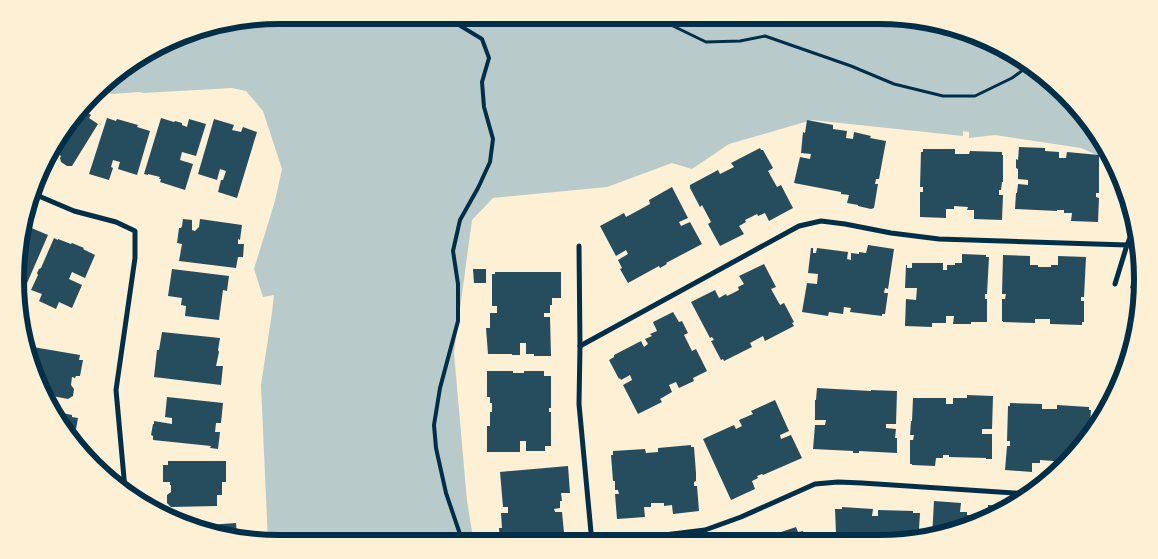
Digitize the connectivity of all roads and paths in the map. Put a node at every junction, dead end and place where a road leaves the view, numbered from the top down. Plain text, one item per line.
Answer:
1 (457, 24) edge
2 (669, 24) edge
3 (1024, 69) edge
4 (38, 196) edge
5 (1130, 237) edge
6 (1126, 245) junction
7 (579, 246) dead end
8 (1115, 284) dead end
9 (580, 346) junction
10 (124, 482) edge
11 (1019, 493) edge
12 (460, 535) edge
13 (591, 535) edge
14 (665, 535) edge

1 - 12 lane
2 - 3 path
4 - 10 street
5 - 6 street
6 - 8 street
6 - 9 street
7 - 9 street
9 - 13 street
11 - 14 street

